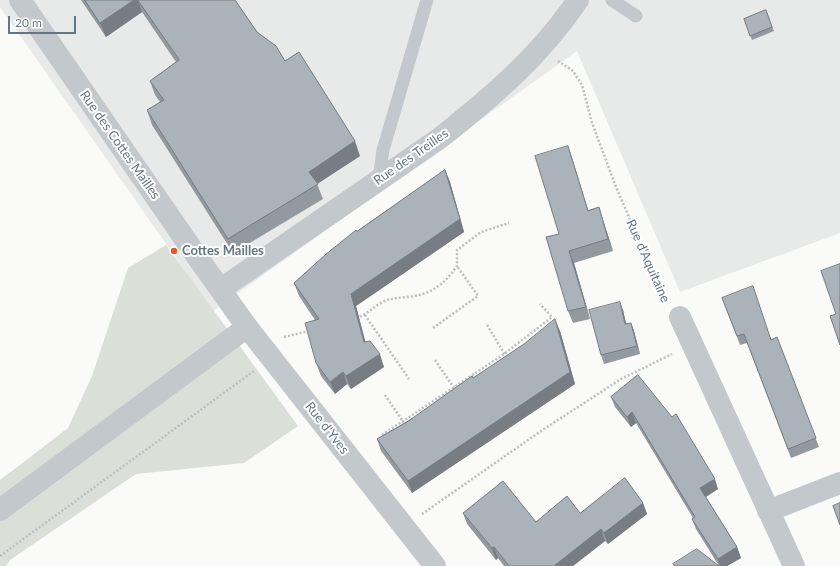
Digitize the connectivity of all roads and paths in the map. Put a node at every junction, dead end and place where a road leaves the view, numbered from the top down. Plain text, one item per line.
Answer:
1 (20, 0) edge
2 (427, 0) edge
3 (578, 0) edge
4 (612, 0) edge
5 (636, 16) dead end
6 (542, 48) junction
7 (379, 180) junction
8 (509, 223) dead end
9 (457, 266) junction
10 (221, 289) junction
11 (540, 304) dead end
12 (364, 315) junction
13 (680, 318) joint
14 (350, 320) edge
15 (487, 325) dead end
16 (247, 327) junction
17 (433, 328) dead end
18 (313, 330) edge
19 (693, 347) junction
20 (266, 351) junction
21 (504, 354) junction
22 (435, 360) dead end
23 (511, 364) edge
24 (409, 379) dead end
25 (454, 387) junction
26 (457, 392) edge
27 (385, 395) dead end
28 (403, 422) junction
29 (406, 427) edge
30 (382, 435) edge
31 (840, 483) edge
32 (0, 510) edge
33 (768, 511) junction
34 (404, 526) junction
35 (0, 556) edge
36 (435, 566) edge
37 (794, 566) edge

1 - 10 street, Rue des Cottes Mailles
2 - 7 lane
3 - 6 street, Rue des Treilles
4 - 5 lane
6 - 7 street, Rue des Treilles
6 - 13 path, Rue d'Aquitaine
7 - 10 street, Rue des Treilles
8 - 9 path
9 - 12 path
9 - 17 path
10 - 16 street, Rue d'Yves
11 - 21 path
12 - 14 path
12 - 24 path
13 - 19 street
15 - 21 path
16 - 20 street, Rue d'Yves
16 - 32 street
18 - 20 path
19 - 33 street
19 - 34 path
20 - 34 street, Rue d'Yves
20 - 35 path
21 - 23 path
21 - 25 path
22 - 25 path
25 - 26 path
25 - 28 path
27 - 28 path
28 - 29 path
28 - 30 path
31 - 33 street
33 - 37 street
34 - 36 street, Rue d'Yves

